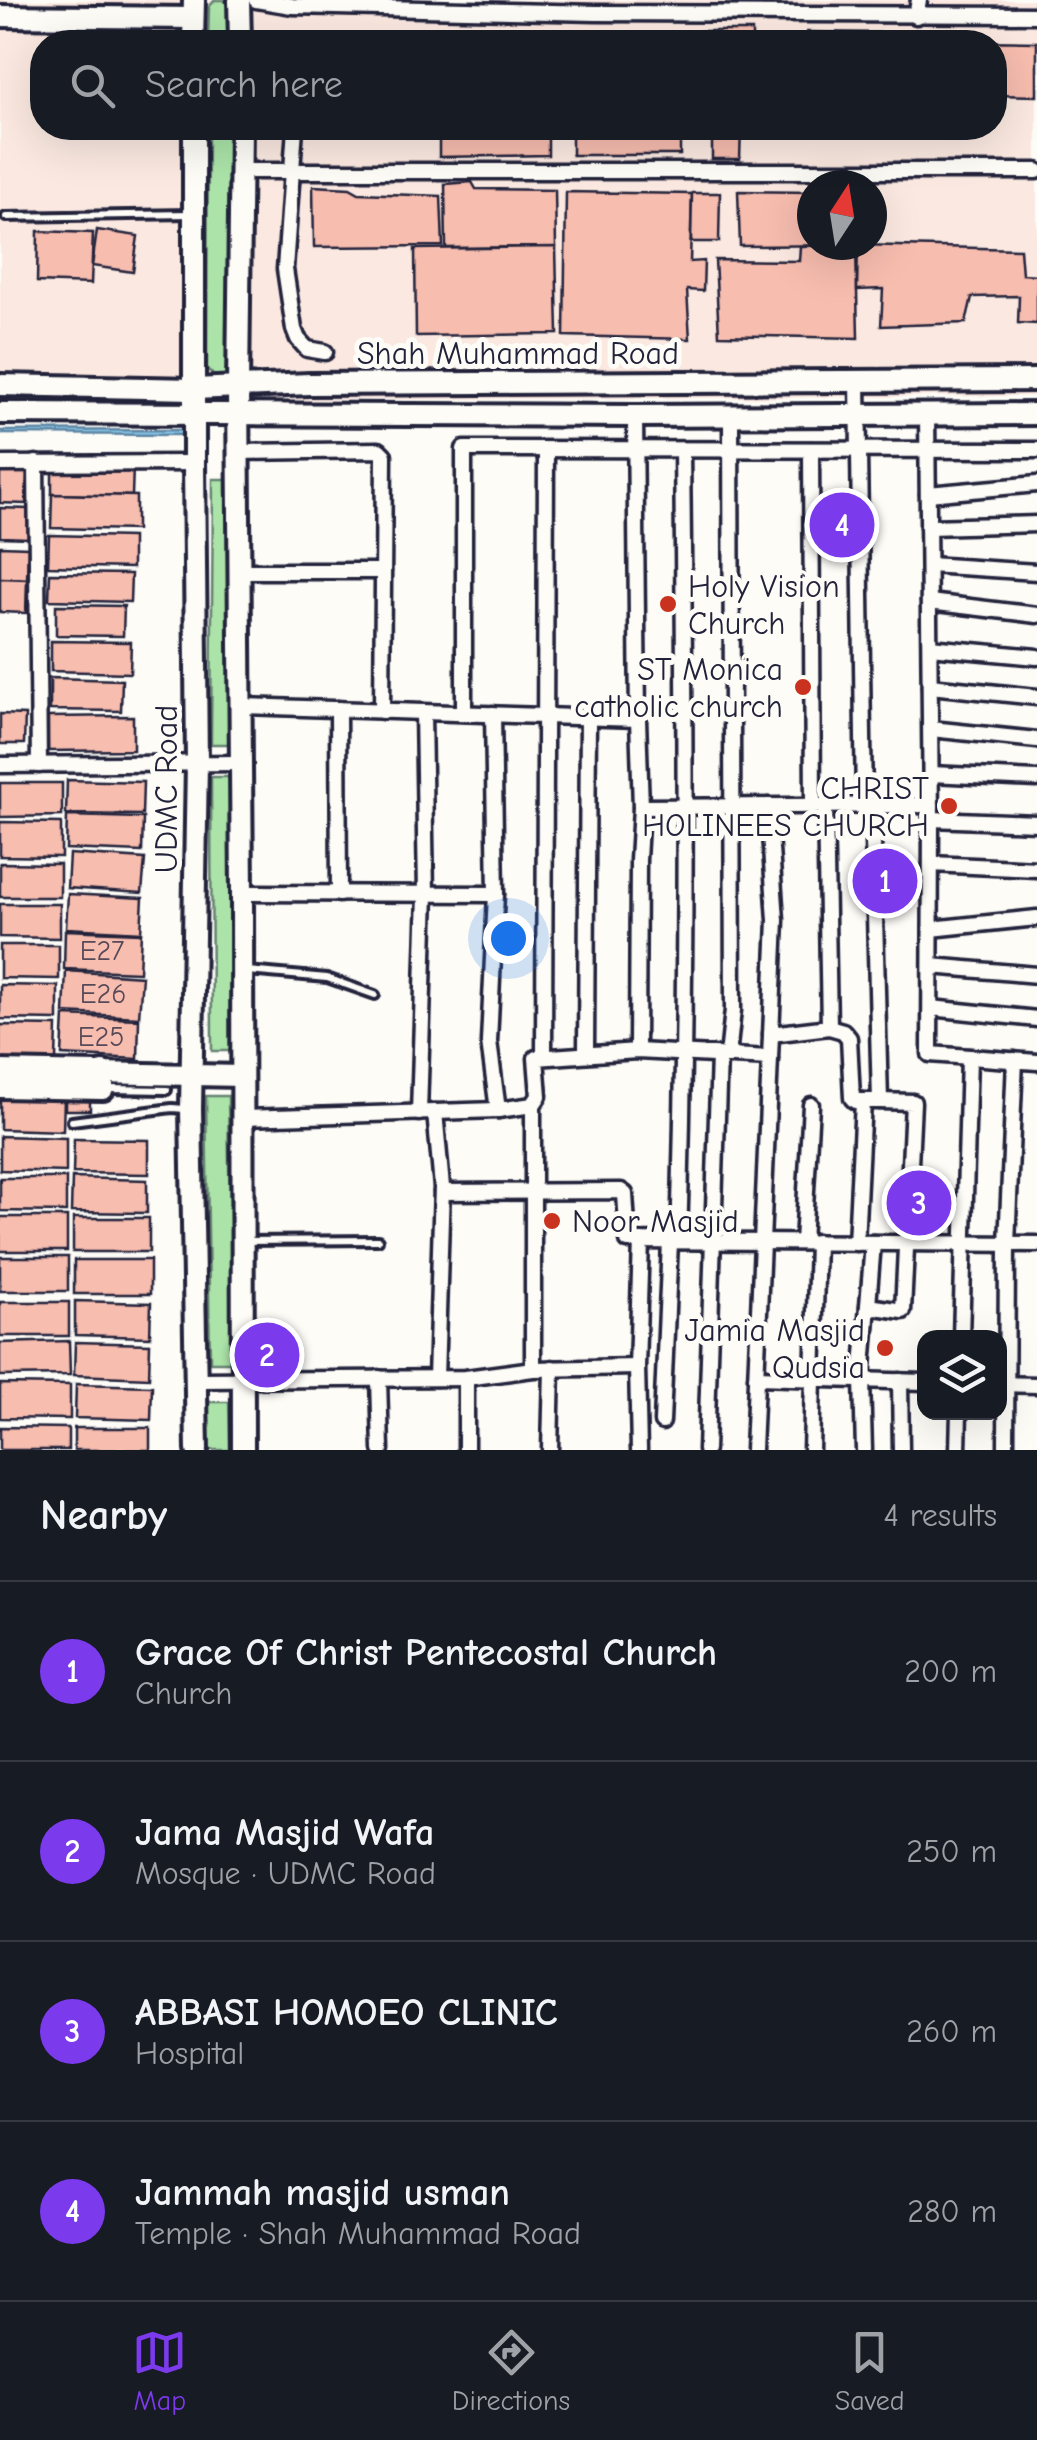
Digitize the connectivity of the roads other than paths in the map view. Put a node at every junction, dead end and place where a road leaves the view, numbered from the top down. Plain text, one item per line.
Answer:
1 (239, 0) edge
2 (256, 0) edge
3 (292, 3) edge
4 (438, 5) edge
5 (917, 8) edge
6 (194, 9) edge
7 (1037, 15) edge
8 (0, 16) edge
9 (240, 30) edge
10 (194, 140) edge
11 (241, 140) edge
12 (295, 140) edge
13 (241, 171) junction
14 (294, 171) junction
15 (1037, 171) edge
16 (194, 214) junction
17 (6, 217) dead end
18 (858, 380) junction
19 (1008, 380) junction
20 (1037, 380) edge
21 (302, 384) junction
22 (0, 385) edge
23 (168, 387) junction
24 (238, 388) junction
25 (195, 389) junction
26 (0, 413) edge
27 (170, 413) junction
28 (195, 414) junction
29 (239, 414) junction
30 (859, 414) junction
31 (926, 414) junction
32 (1008, 414) junction
33 (1037, 414) edge
34 (296, 415) junction
35 (731, 415) junction
36 (635, 416) junction
37 (546, 450) junction
38 (634, 450) junction
39 (682, 450) junction
40 (732, 450) junction
41 (811, 450) junction
42 (860, 450) junction
43 (927, 450) junction
44 (1037, 450) edge
45 (239, 452) junction
46 (36, 462) junction
47 (194, 463) junction
48 (0, 464) edge
49 (1037, 484) edge
50 (928, 494) junction
51 (1037, 524) edge
52 (928, 527) junction
53 (929, 565) junction
54 (240, 571) junction
55 (383, 571) junction
56 (1037, 572) edge
57 (929, 602) junction
58 (1037, 615) edge
59 (930, 646) junction
60 (1037, 657) edge
61 (930, 686) junction
62 (1037, 698) edge
63 (241, 706) junction
64 (338, 710) junction
65 (382, 711) junction
66 (423, 712) junction
67 (464, 714) junction
68 (493, 714) junction
69 (546, 716) junction
70 (588, 717) junction
71 (638, 719) junction
72 (931, 729) junction
73 (1037, 740) edge
74 (242, 763) junction
75 (198, 764) junction
76 (0, 765) edge
77 (39, 765) junction
78 (931, 774) junction
79 (1037, 779) edge
80 (868, 805) junction
81 (686, 806) junction
82 (734, 806) junction
83 (768, 806) junction
84 (819, 806) junction
85 (641, 807) junction
86 (931, 812) junction
87 (1037, 823) edge
88 (931, 864) junction
89 (1037, 869) edge
90 (242, 893) junction
91 (339, 894) junction
92 (426, 894) junction
93 (496, 894) junction
94 (1037, 918) edge
95 (931, 929) junction
96 (931, 966) junction
97 (241, 970) junction
98 (1037, 976) edge
99 (375, 995) dead end
100 (931, 1008) junction
101 (1037, 1019) edge
102 (829, 1026) junction
103 (770, 1034) junction
104 (637, 1051) junction
105 (586, 1054) junction
106 (685, 1054) junction
107 (724, 1056) junction
108 (970, 1057) junction
109 (544, 1058) junction
110 (770, 1058) junction
111 (1015, 1060) junction
112 (1037, 1062) edge
113 (0, 1072) edge
114 (191, 1074) junction
115 (242, 1076) junction
116 (103, 1080) junction
117 (0, 1088) edge
118 (168, 1090) dead end
119 (863, 1101) junction
120 (880, 1101) junction
121 (533, 1105) junction
122 (811, 1105) dead end
123 (191, 1109) junction
124 (498, 1110) junction
125 (427, 1113) junction
126 (243, 1118) junction
127 (72, 1122) dead end
128 (442, 1192) junction
129 (532, 1192) junction
130 (378, 1240) dead end
131 (243, 1241) junction
132 (640, 1241) junction
133 (674, 1242) junction
134 (715, 1242) junction
135 (762, 1242) junction
136 (810, 1242) junction
137 (856, 1242) junction
138 (873, 1243) junction
139 (907, 1243) junction
140 (964, 1244) junction
141 (1008, 1244) junction
142 (1037, 1244) edge
143 (868, 1306) junction
144 (961, 1330) edge
145 (1004, 1330) edge
146 (637, 1367) junction
147 (552, 1368) junction
148 (533, 1369) junction
149 (756, 1376) junction
150 (379, 1378) junction
151 (436, 1378) junction
152 (466, 1378) junction
153 (811, 1378) junction
154 (197, 1380) junction
155 (243, 1380) junction
156 (862, 1380) junction
157 (900, 1381) junction
158 (917, 1382) edge
159 (1007, 1384) edge
160 (1037, 1385) edge
161 (959, 1420) edge
162 (1004, 1420) edge
163 (662, 1422) dead end
164 (197, 1450) edge
165 (243, 1450) edge
166 (380, 1450) edge
167 (466, 1450) edge
168 (550, 1450) edge
169 (639, 1450) edge
170 (706, 1450) edge
171 (753, 1450) edge
172 (811, 1450) edge
173 (864, 1450) edge
174 (901, 1450) edge
175 (958, 1450) edge
176 (1006, 1450) edge

1 - 9 main road
2 - 3 street
3 - 4 street
4 - 5 street
5 - 7 street
6 - 8 main road
10 - 16 main road, UDMC Road
11 - 13 main road
12 - 14 street
13 - 14 street
13 - 24 main road
14 - 15 street
14 - 21 street
16 - 17 lane
16 - 25 main road, UDMC Road
18 - 19 main road, Shah Muhammad Road
18 - 21 main road, Shah Muhammad Road
18 - 30 street
19 - 20 main road, Shah Muhammad Road
19 - 32 main road
21 - 24 main road, Shah Muhammad Road
21 - 34 main road
22 - 23 main road, Shah Muhammad Road
23 - 25 main road, Shah Muhammad Road
23 - 27 main road
24 - 25 main road, Shah Muhammad Road
24 - 29 main road
25 - 28 main road, UDMC Road
26 - 27 main road, Shah Muhammad Road
27 - 28 main road, Shah Muhammad Road
28 - 29 main road, Shah Muhammad Road
28 - 47 main road, UDMC Road
29 - 34 main road, Shah Muhammad Road
29 - 45 main road
30 - 31 main road, Shah Muhammad Road
30 - 35 main road, Shah Muhammad Road
30 - 42 street
31 - 32 main road, Shah Muhammad Road
31 - 43 street
32 - 33 main road, Shah Muhammad Road
34 - 36 main road, Shah Muhammad Road
35 - 36 main road, Shah Muhammad Road
35 - 40 street
36 - 38 street
37 - 38 street
37 - 67 street
37 - 69 street
38 - 39 street
38 - 71 street
39 - 40 street
39 - 81 street
40 - 41 street
40 - 82 street
41 - 42 street
41 - 84 street
42 - 43 street
42 - 80 street
43 - 44 street
43 - 50 street
45 - 54 main road
45 - 55 street
46 - 47 street
46 - 48 street
46 - 77 street
47 - 75 main road, UDMC Road
49 - 50 street
50 - 52 street
51 - 52 street
52 - 53 street
53 - 56 street
53 - 57 street
54 - 55 street
54 - 63 main road
55 - 65 street
57 - 58 street
57 - 59 street
59 - 60 street
59 - 61 street
61 - 62 street
61 - 72 street
63 - 64 street
63 - 74 main road
64 - 65 street
64 - 91 street
65 - 66 street
66 - 67 street
66 - 92 street
67 - 68 street
68 - 69 street
68 - 93 street
69 - 70 street
69 - 109 street
70 - 71 street
70 - 105 street
71 - 85 street
72 - 73 street
72 - 78 street
74 - 75 street
74 - 90 main road
75 - 77 street
75 - 114 main road, UDMC Road
76 - 77 street
78 - 79 street
78 - 86 street
80 - 84 street
80 - 86 street
80 - 120 street
81 - 82 street
81 - 85 street
81 - 106 street
82 - 83 street
82 - 107 street
83 - 84 street
83 - 103 street
84 - 102 street
85 - 104 street
86 - 87 street
86 - 88 street
88 - 89 street
88 - 95 street
90 - 91 street
90 - 97 main road
91 - 92 street
92 - 93 street
92 - 125 street
93 - 124 street
94 - 95 street
95 - 96 street
96 - 98 street
96 - 100 street
97 - 99 lane
97 - 115 main road
100 - 101 street
100 - 108 street
102 - 103 street
102 - 119 street
103 - 110 street
104 - 105 street
104 - 106 street
105 - 109 street
106 - 107 street
106 - 133 street
107 - 110 street
107 - 134 street
108 - 111 street
108 - 140 street
109 - 121 street
110 - 135 street
111 - 112 street
111 - 141 street
113 - 116 main road
114 - 115 main road
114 - 116 main road
114 - 123 main road, UDMC Road
115 - 126 main road
116 - 117 main road
116 - 118 lane
119 - 120 street
119 - 137 street
120 - 139 street
121 - 124 street
121 - 129 street
122 - 136 street
123 - 127 lane
123 - 154 main road, UDMC Road
124 - 125 street
125 - 126 street
125 - 128 street
126 - 131 main road
128 - 129 street
128 - 151 street
129 - 132 street
129 - 148 street
130 - 131 lane
131 - 155 main road
132 - 133 street
132 - 146 street
133 - 134 street
133 - 163 street
134 - 135 street
134 - 170 street
135 - 136 street
135 - 149 street
136 - 137 street
136 - 153 street
137 - 138 street
138 - 139 street
138 - 143 street
139 - 140 street
139 - 143 street
140 - 141 street
140 - 144 street
141 - 142 street
141 - 145 street
143 - 156 street
146 - 147 street
146 - 169 street
147 - 148 street
147 - 168 street
148 - 152 street
149 - 153 street
149 - 171 street
150 - 151 street
150 - 155 street
150 - 166 street
151 - 152 street
152 - 167 street
153 - 156 street
153 - 172 street
154 - 155 street
154 - 164 main road, UDMC Road
155 - 165 main road
156 - 157 street
156 - 173 street
157 - 158 street
157 - 174 street
159 - 160 street
161 - 175 street
162 - 176 street

